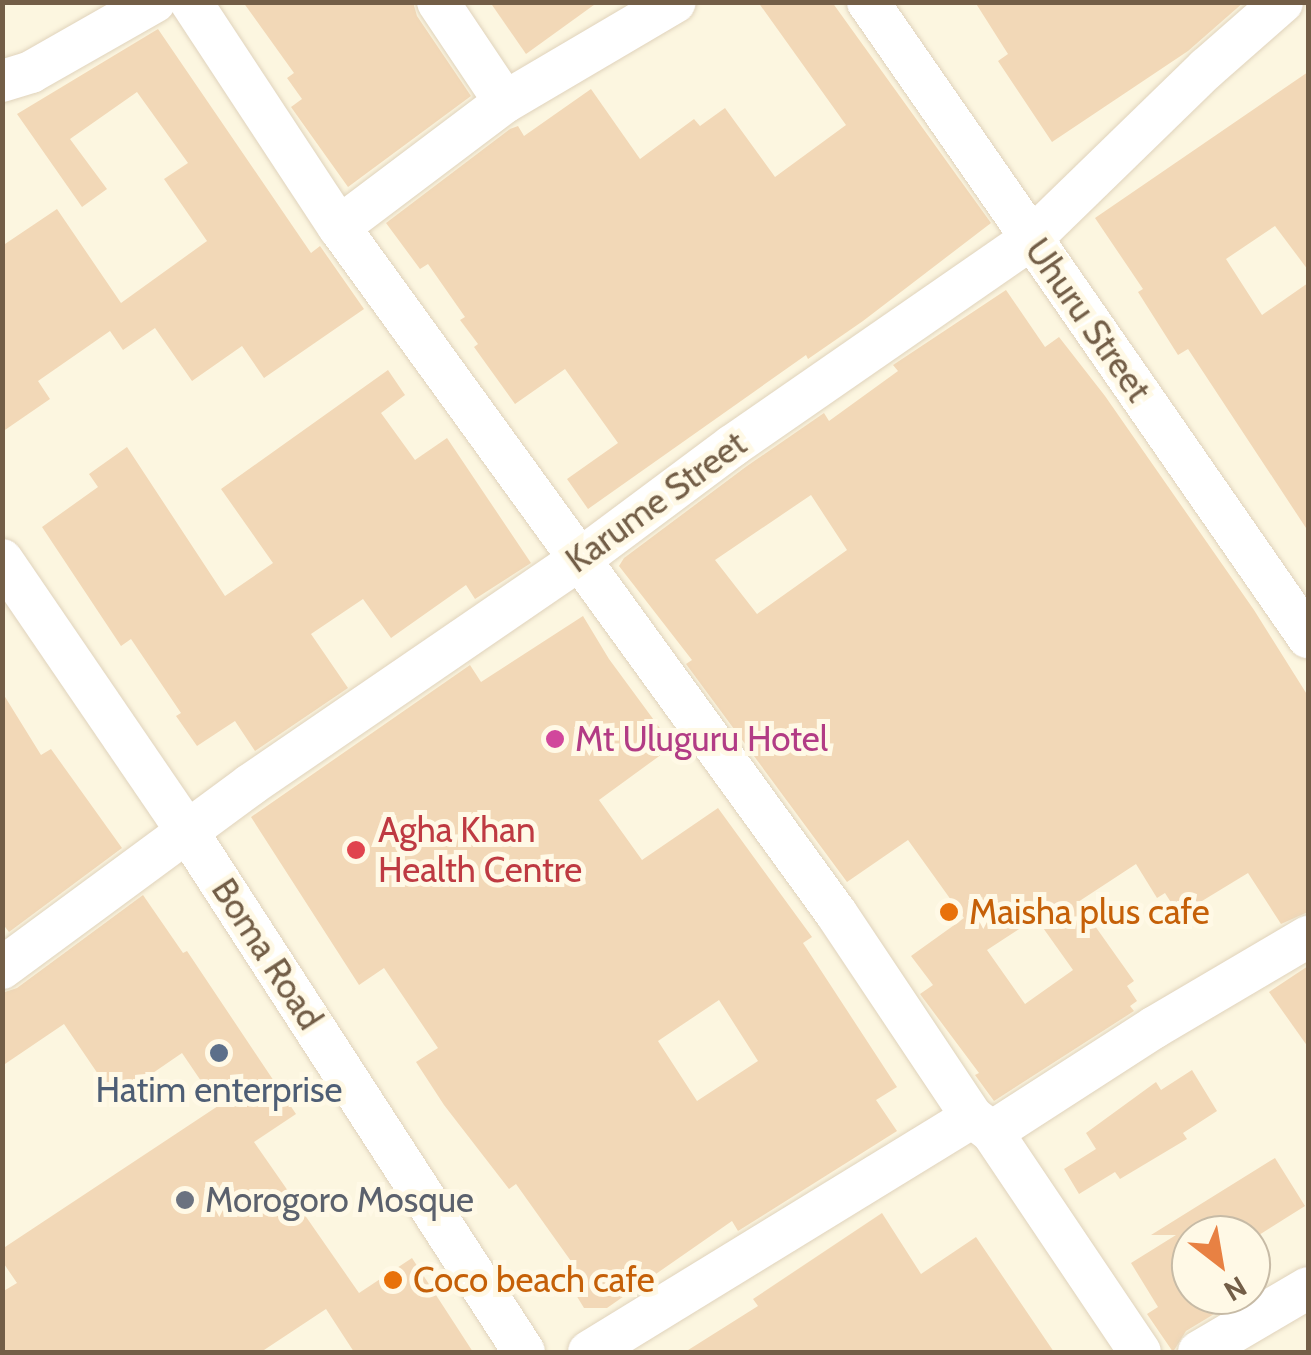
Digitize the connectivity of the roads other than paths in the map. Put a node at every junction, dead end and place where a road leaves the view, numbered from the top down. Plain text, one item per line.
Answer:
1 (154, 2) edge
2 (191, 2) edge
3 (438, 2) edge
4 (675, 2) edge
5 (868, 2) edge
6 (1282, 2) edge
7 (2, 80) edge
8 (505, 102) junction
9 (338, 227) junction
10 (1032, 238) junction
11 (2, 560) edge
12 (579, 560) junction
13 (1308, 637) edge
14 (188, 831) junction
15 (1308, 937) edge
16 (2, 968) edge
17 (982, 1125) junction
18 (1308, 1288) edge
19 (524, 1352) edge
20 (589, 1352) edge
21 (1140, 1352) edge
22 (1199, 1352) edge

1 - 7 street
2 - 9 street
3 - 8 street
4 - 8 street
5 - 10 street, Uhuru Street
6 - 10 street, Karume Street
8 - 9 street
9 - 12 street
10 - 12 street, Karume Street
10 - 13 street, Uhuru Street
11 - 14 street, Boma Road
12 - 14 street, Karume Street
12 - 17 street
14 - 16 street, Karume Street
14 - 19 street, Boma Road
15 - 17 street
17 - 20 street
17 - 21 street
18 - 22 street

